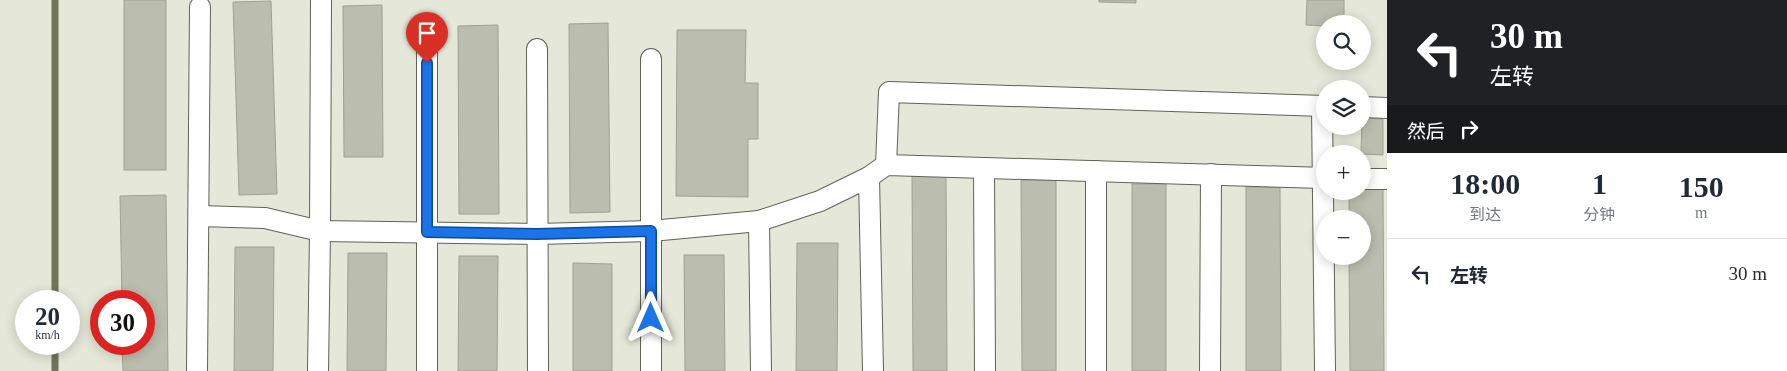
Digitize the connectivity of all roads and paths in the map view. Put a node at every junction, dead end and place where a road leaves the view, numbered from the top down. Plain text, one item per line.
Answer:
1 (321, 0) edge
2 (200, 6) dead end
3 (427, 44) dead end
4 (537, 49) dead end
5 (651, 59) dead end
6 (1316, 106) edge
7 (1371, 107) edge
8 (1387, 108) edge
9 (886, 165) junction
10 (984, 168) junction
11 (1096, 171) junction
12 (1211, 174) junction
13 (869, 177) junction
14 (1316, 178) edge
15 (1371, 179) edge
16 (1387, 179) edge
17 (1323, 200) edge
18 (198, 216) junction
19 (759, 221) junction
20 (320, 231) junction
21 (651, 231) junction
22 (427, 232) junction
23 (537, 234) junction
24 (197, 371) edge
25 (318, 371) edge
26 (427, 371) edge
27 (538, 371) edge
28 (651, 371) edge
29 (761, 371) edge
30 (873, 371) edge
31 (985, 371) edge
32 (1096, 371) edge
33 (1210, 371) edge
34 (1325, 371) edge

1 - 20 street
2 - 18 street
3 - 22 street
4 - 23 street
5 - 21 street
6 - 9 street
7 - 8 street
9 - 10 street
9 - 13 street
10 - 11 street
10 - 31 street
11 - 12 street
11 - 32 street
12 - 14 street
12 - 33 street
13 - 19 street
13 - 30 street
15 - 16 street
17 - 34 street
18 - 20 street
18 - 24 street
19 - 21 street
19 - 29 street
20 - 22 street
20 - 25 street
21 - 23 street
21 - 28 street
22 - 23 street
22 - 26 street
23 - 27 street

